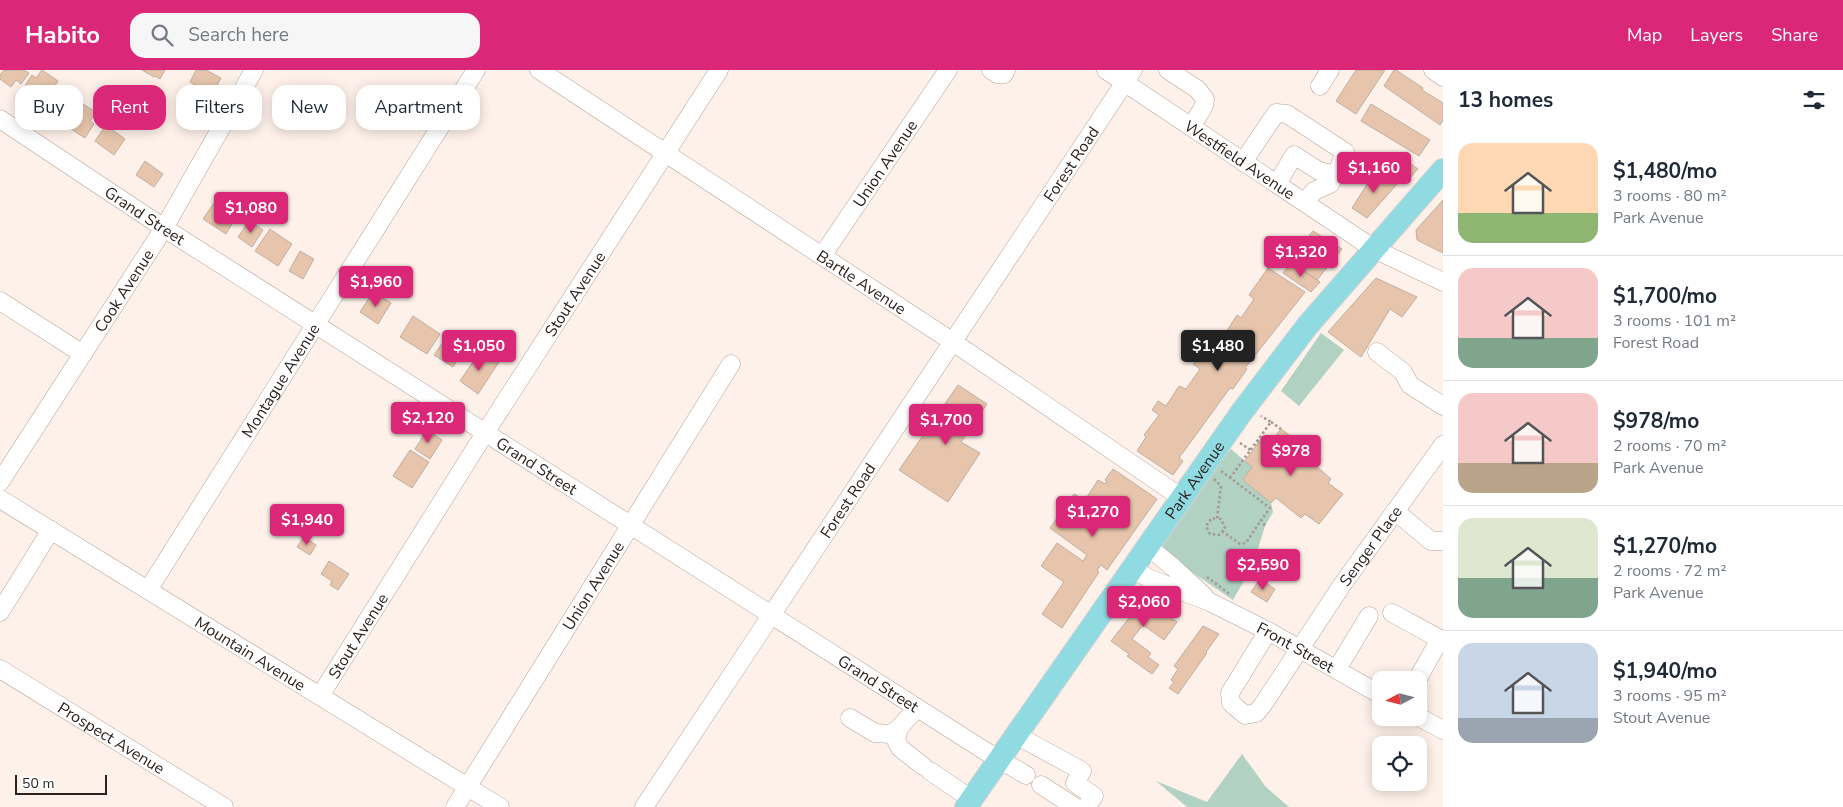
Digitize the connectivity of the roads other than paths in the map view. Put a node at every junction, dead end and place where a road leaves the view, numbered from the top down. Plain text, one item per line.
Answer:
1 (476, 70) edge
2 (539, 70) edge
3 (719, 70) edge
4 (948, 70) edge
5 (991, 70) edge
6 (1006, 70) edge
7 (1106, 70) edge
8 (1168, 70) edge
9 (1330, 70) edge
10 (1433, 70) edge
11 (250, 72) edge
12 (1129, 76) edge
13 (1443, 77) edge
14 (1320, 86) dead end
15 (0, 119) edge
16 (1191, 127) junction
17 (666, 153) junction
18 (1243, 162) junction
19 (1443, 170) edge
20 (1336, 175) junction
21 (1277, 184) junction
22 (1305, 202) junction
23 (164, 228) junction
24 (1374, 249) junction
25 (822, 256) junction
26 (1443, 282) edge
27 (0, 302) edge
28 (315, 325) junction
29 (953, 342) junction
30 (1377, 352) dead end
31 (83, 354) junction
32 (731, 364) dead end
33 (1443, 406) edge
34 (485, 433) junction
35 (1442, 448) edge
36 (0, 482) edge
37 (1182, 498) junction
38 (0, 499) edge
39 (1395, 511) junction
40 (631, 525) junction
41 (51, 530) junction
42 (1443, 541) edge
43 (1147, 546) junction
44 (1132, 568) junction
45 (148, 590) junction
46 (1210, 602) junction
47 (0, 612) edge
48 (1392, 613) dead end
49 (772, 615) junction
50 (1370, 616) dead end
51 (1268, 631) junction
52 (1300, 649) junction
53 (0, 668) edge
54 (1336, 670) junction
55 (1422, 671) edge
56 (1372, 690) edge
57 (320, 696) junction
58 (917, 708) junction
59 (850, 718) dead end
60 (1428, 722) edge
61 (899, 728) junction
62 (1443, 730) edge
63 (1016, 735) junction
64 (999, 760) junction
65 (468, 787) junction
66 (969, 803) edge
67 (224, 807) edge
68 (455, 807) edge
69 (500, 807) edge
70 (644, 807) edge
71 (1075, 807) edge
72 (1086, 807) edge

1 - 28 street, Montague Avenue
2 - 17 street, Bartle Avenue
3 - 17 street, Stout Avenue
4 - 25 street, Union Avenue
5 - 6 street
7 - 12 street, Westfield Avenue
8 - 16 street
9 - 14 street
10 - 13 street
11 - 23 street, Cook Avenue
12 - 16 street, Westfield Avenue
12 - 29 street, Forest Road
15 - 23 street, Grand Street
16 - 18 street, Westfield Avenue
17 - 25 street, Bartle Avenue
17 - 34 street, Stout Avenue
18 - 20 street
18 - 21 street, Westfield Avenue
19 - 24 main road, Park Avenue
20 - 21 street
20 - 22 street
21 - 22 street, Westfield Avenue
22 - 24 street, Westfield Avenue
23 - 28 street, Grand Street
23 - 31 street, Cook Avenue
24 - 26 street, Westfield Avenue
24 - 37 main road, Park Avenue
25 - 29 street, Bartle Avenue
27 - 31 street
28 - 34 street, Grand Street
28 - 45 street, Montague Avenue
29 - 37 street, Bartle Avenue
29 - 49 street, Forest Road
30 - 33 street
31 - 36 street, Cook Avenue
32 - 40 street, Union Avenue
34 - 40 street, Grand Street
34 - 57 street, Stout Avenue
35 - 39 street, Senger Place
37 - 43 main road, Park Avenue
38 - 41 street, Mountain Avenue
39 - 42 street
39 - 52 street, Senger Place
40 - 49 street, Grand Street
40 - 65 street, Union Avenue
41 - 45 street, Mountain Avenue
41 - 47 street
43 - 44 main road, Park Avenue
43 - 46 street, Front Street
44 - 46 street, Front Street
44 - 63 main road, Park Avenue
45 - 57 street, Mountain Avenue
46 - 51 street, Front Street
48 - 55 street
49 - 58 street, Grand Street
49 - 70 street, Forest Road
50 - 54 street
51 - 52 street, Front Street
51 - 52 street, Senger Place
52 - 54 street, Front Street
53 - 67 street, Prospect Avenue
54 - 56 street, Front Street
57 - 65 street, Mountain Avenue
58 - 61 street
58 - 64 street, Grand Street
59 - 61 street
60 - 62 street
61 - 66 street
63 - 64 main road, Park Avenue
63 - 72 street
64 - 66 main road, Park Avenue
64 - 71 street, Grand Street
65 - 68 street, Union Avenue
65 - 69 street, Mountain Avenue

